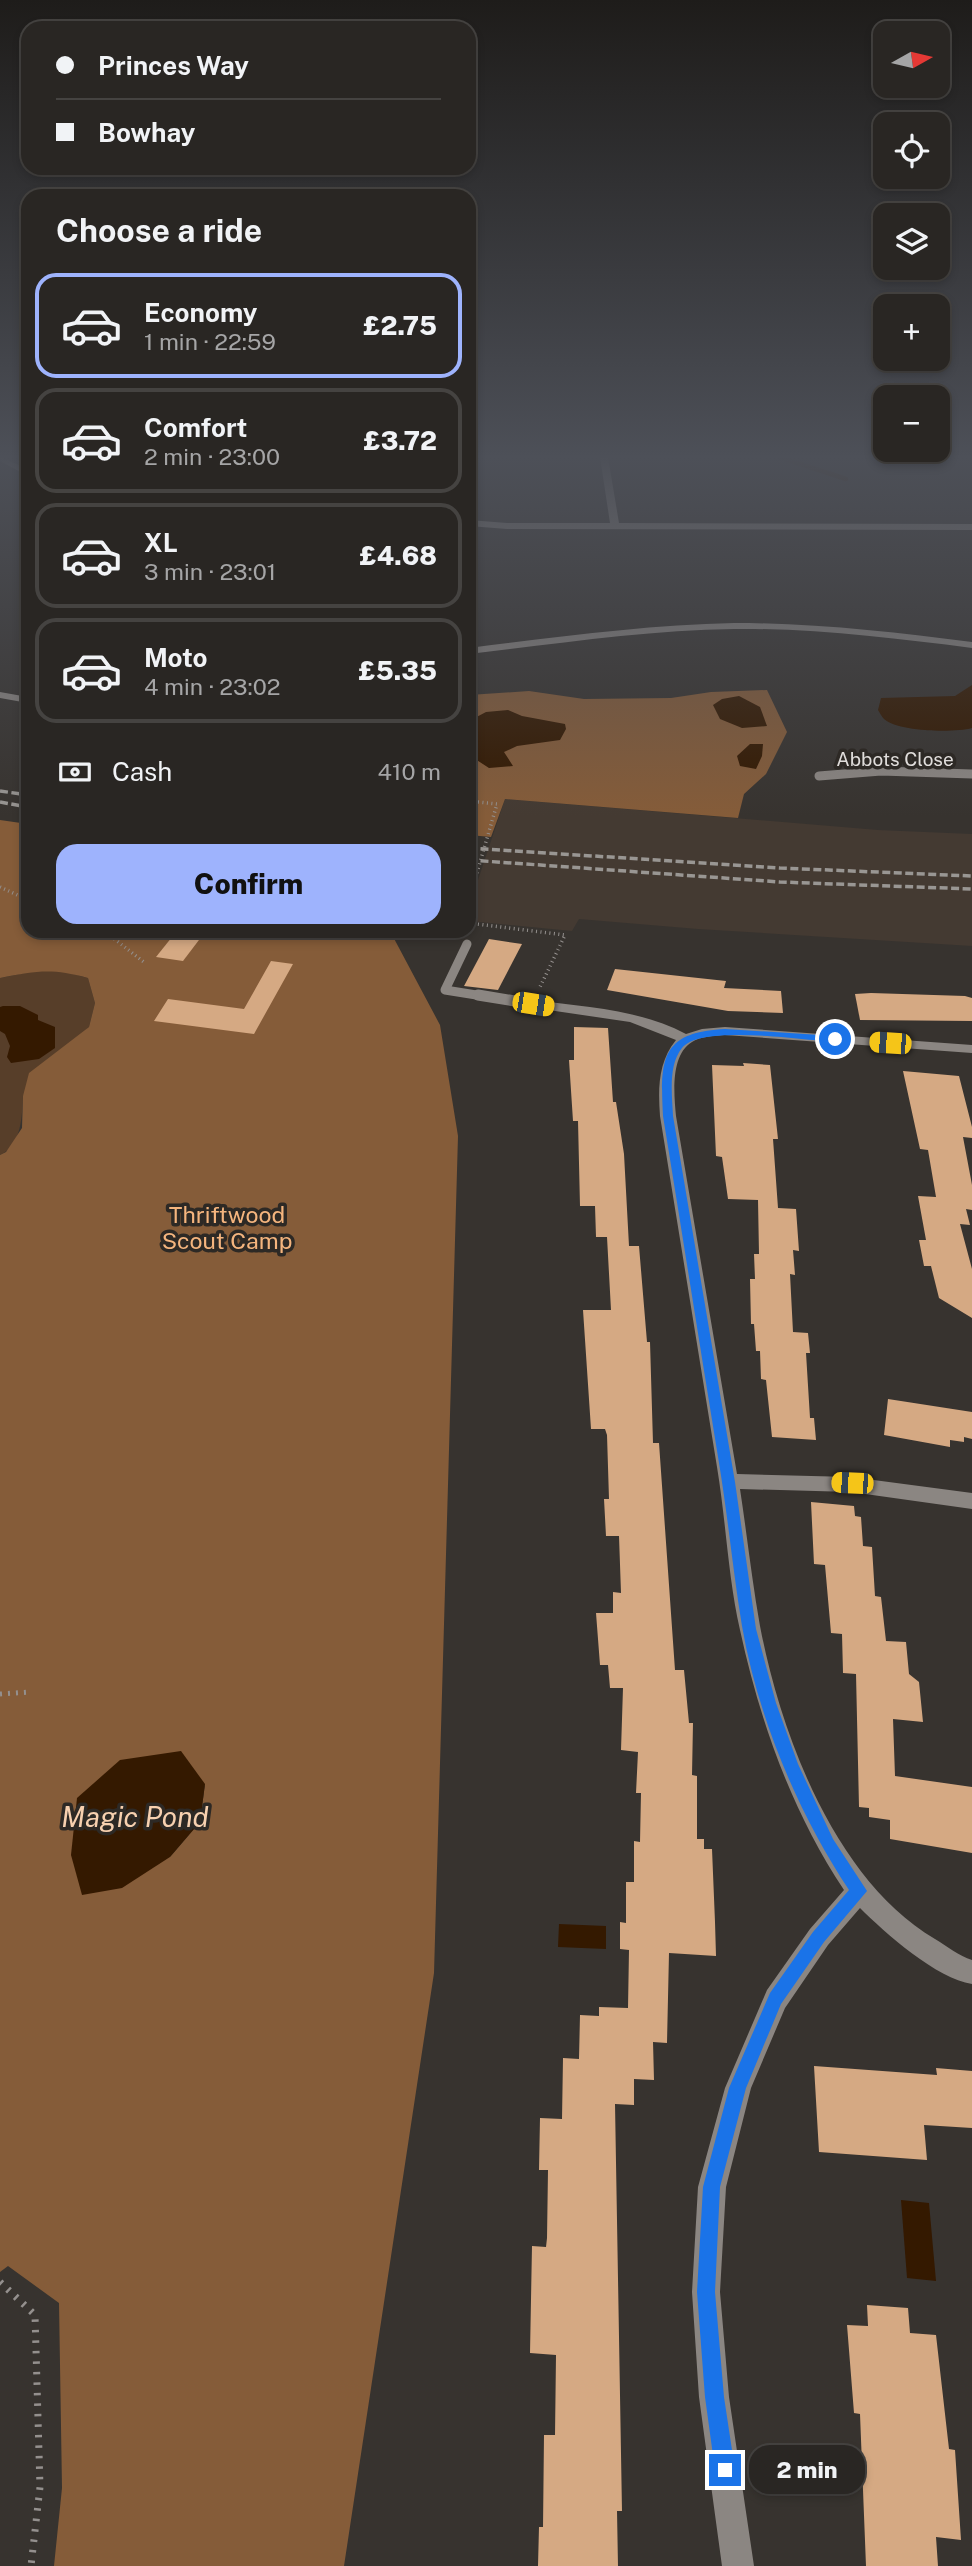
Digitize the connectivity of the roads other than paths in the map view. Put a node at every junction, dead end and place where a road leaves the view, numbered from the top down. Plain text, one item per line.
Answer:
1 (972, 645) edge
2 (476, 650) edge
3 (0, 695) edge
4 (21, 699) edge
5 (972, 774) edge
6 (819, 776) dead end
7 (467, 944) dead end
8 (533, 1004) joint
9 (685, 1039) junction
10 (972, 1049) edge
11 (729, 1482) junction
12 (972, 1501) edge
13 (859, 1891) junction
14 (972, 1972) edge
15 (738, 2566) edge

1 - 2 street
3 - 4 street
5 - 6 lane, Abbots Close
7 - 8 lane
8 - 9 street
9 - 10 street
9 - 11 street
11 - 12 street
11 - 13 street
13 - 14 street
13 - 15 street

